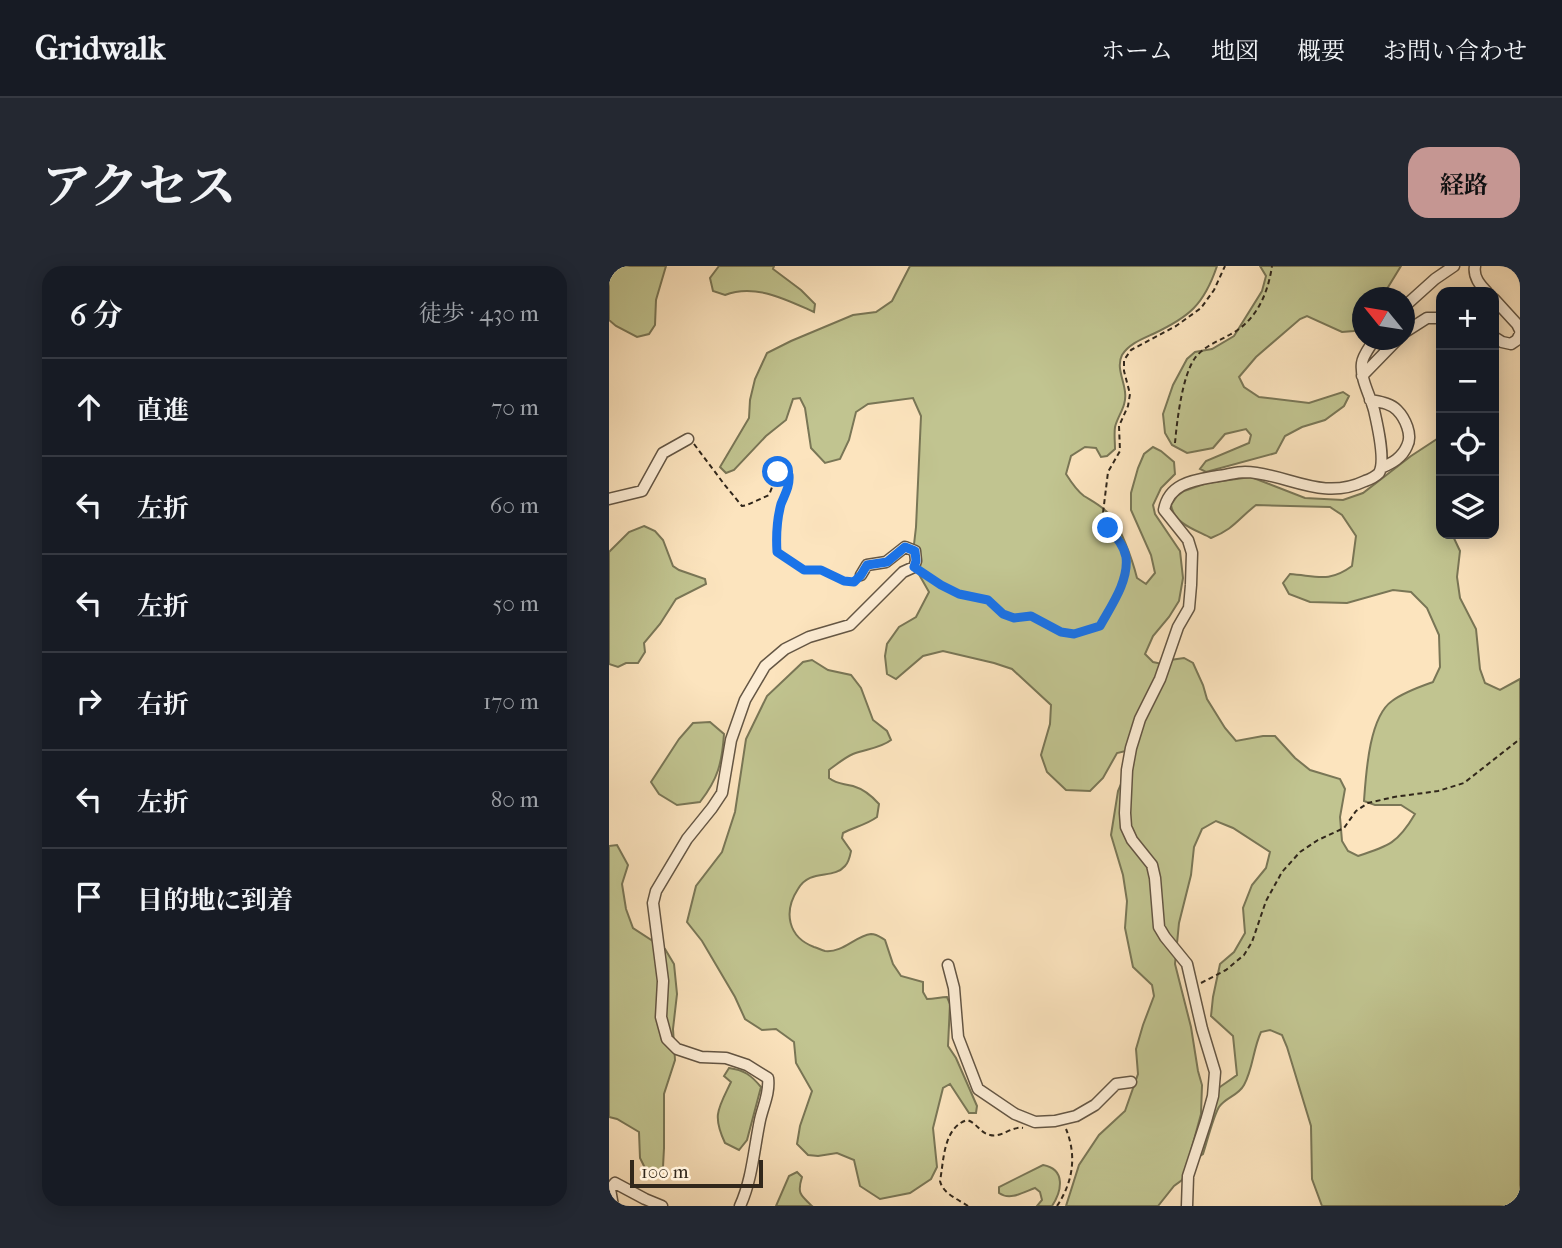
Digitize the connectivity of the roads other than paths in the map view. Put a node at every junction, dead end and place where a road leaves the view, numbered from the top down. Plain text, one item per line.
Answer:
1 (1454, 266) edge
2 (1475, 266) edge
3 (1482, 287) edge
4 (1415, 297) edge
5 (1499, 304) edge
6 (1436, 318) edge
7 (1415, 326) edge
8 (1520, 332) edge
9 (1499, 340) edge
10 (1368, 350) edge
11 (1387, 350) edge
12 (1362, 376) junction
13 (1370, 400) junction
14 (688, 439) road end
15 (1381, 468) junction
16 (609, 499) edge
17 (861, 575) road end
18 (948, 965) dead end
19 (1131, 1082) dead end
20 (612, 1183) edge
21 (613, 1206) edge
22 (662, 1206) edge
23 (740, 1206) edge
24 (1187, 1206) edge

1 - 4 street
2 - 3 street
5 - 8 street
6 - 7 street
8 - 9 street
10 - 12 street
11 - 12 street
12 - 13 street
13 - 15 street
13 - 15 street
14 - 16 street
15 - 24 street
17 - 23 street
18 - 19 street
20 - 21 street
20 - 22 street

